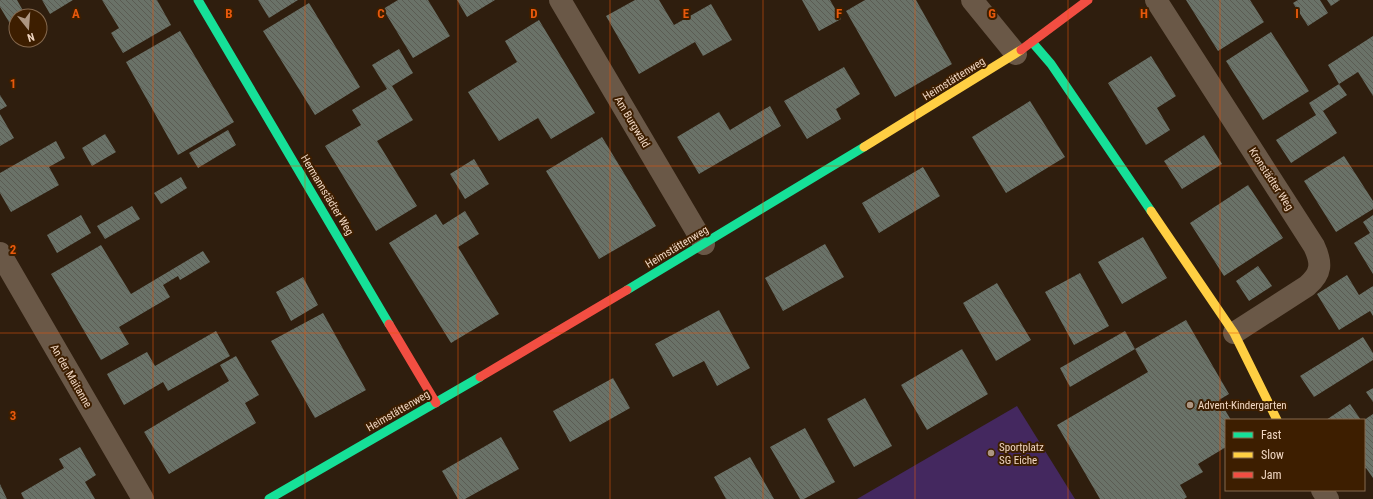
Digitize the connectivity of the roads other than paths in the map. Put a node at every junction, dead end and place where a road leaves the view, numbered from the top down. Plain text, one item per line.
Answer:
1 (198, 0) edge
2 (560, 0) edge
3 (972, 0) edge
4 (1088, 0) edge
5 (1156, 0) edge
6 (1024, 48) junction
7 (704, 244) junction
8 (0, 252) edge
9 (1234, 333) junction
10 (436, 403) junction
11 (1276, 419) edge
12 (143, 499) edge
13 (269, 499) edge

1 - 10 street, Hermannstädter Weg
2 - 7 street, Am Burgwald
3 - 6 street
4 - 6 street, Heimstättenweg
5 - 9 street, Kronstädter Weg
6 - 7 street, Heimstättenweg
6 - 9 street
7 - 10 street, Heimstättenweg
8 - 12 street, An der Maitanne
9 - 11 street
10 - 13 street, Heimstättenweg

